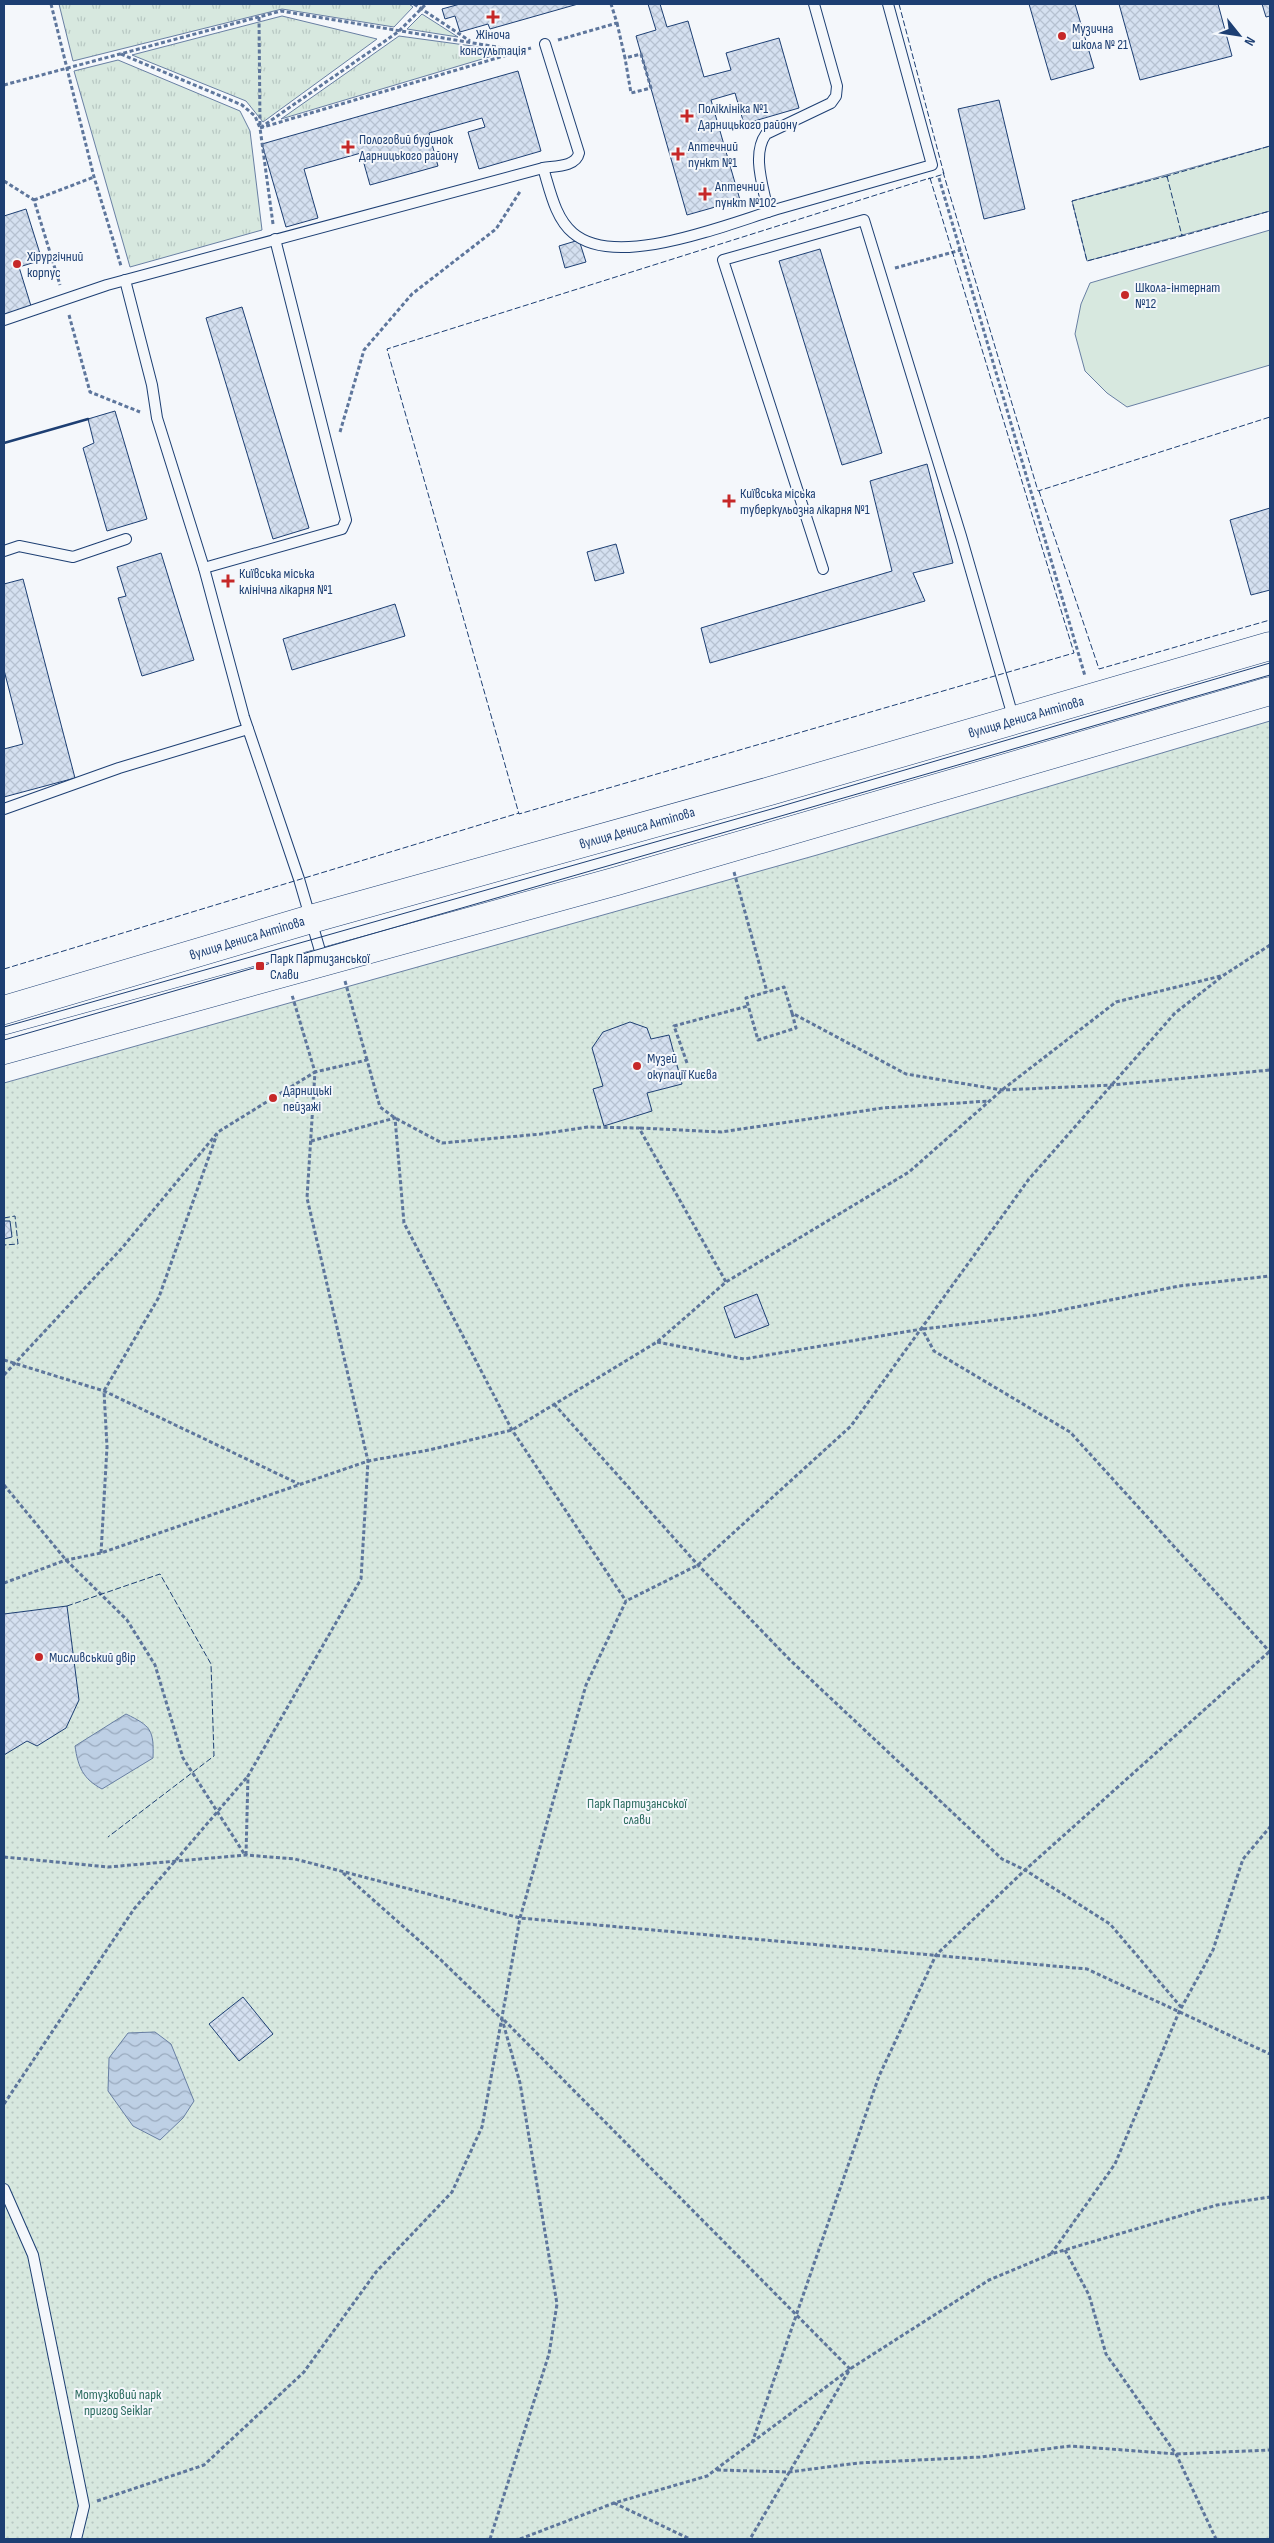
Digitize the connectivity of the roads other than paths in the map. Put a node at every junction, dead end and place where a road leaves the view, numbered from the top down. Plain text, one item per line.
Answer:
1 (814, 4) edge
2 (888, 4) edge
3 (545, 44) road end
4 (538, 170) junction
5 (768, 212) junction
6 (275, 239) junction
7 (125, 280) junction
8 (4, 320) edge
9 (126, 539) dead end
10 (4, 551) edge
11 (204, 568) junction
12 (823, 569) dead end
13 (1270, 646) edge
14 (1270, 691) edge
15 (1015, 721) junction
16 (248, 729) junction
17 (4, 809) edge
18 (310, 920) junction
19 (333, 969) junction
20 (4, 1010) edge
21 (4, 1050) edge
22 (4, 2189) edge
23 (76, 2539) edge

1 - 5 lane
2 - 5 lane
3 - 4 lane
4 - 5 lane
4 - 6 lane
6 - 7 lane
6 - 11 lane
7 - 8 lane
7 - 11 lane
9 - 10 lane
11 - 16 lane
12 - 15 lane
13 - 15 street, вулиця Дениса Антіпова
14 - 19 street
15 - 18 street, вулиця Дениса Антіпова
16 - 17 lane
16 - 18 lane
18 - 19 lane
18 - 20 street, вулиця Дениса Антіпова
19 - 21 street
22 - 23 lane

